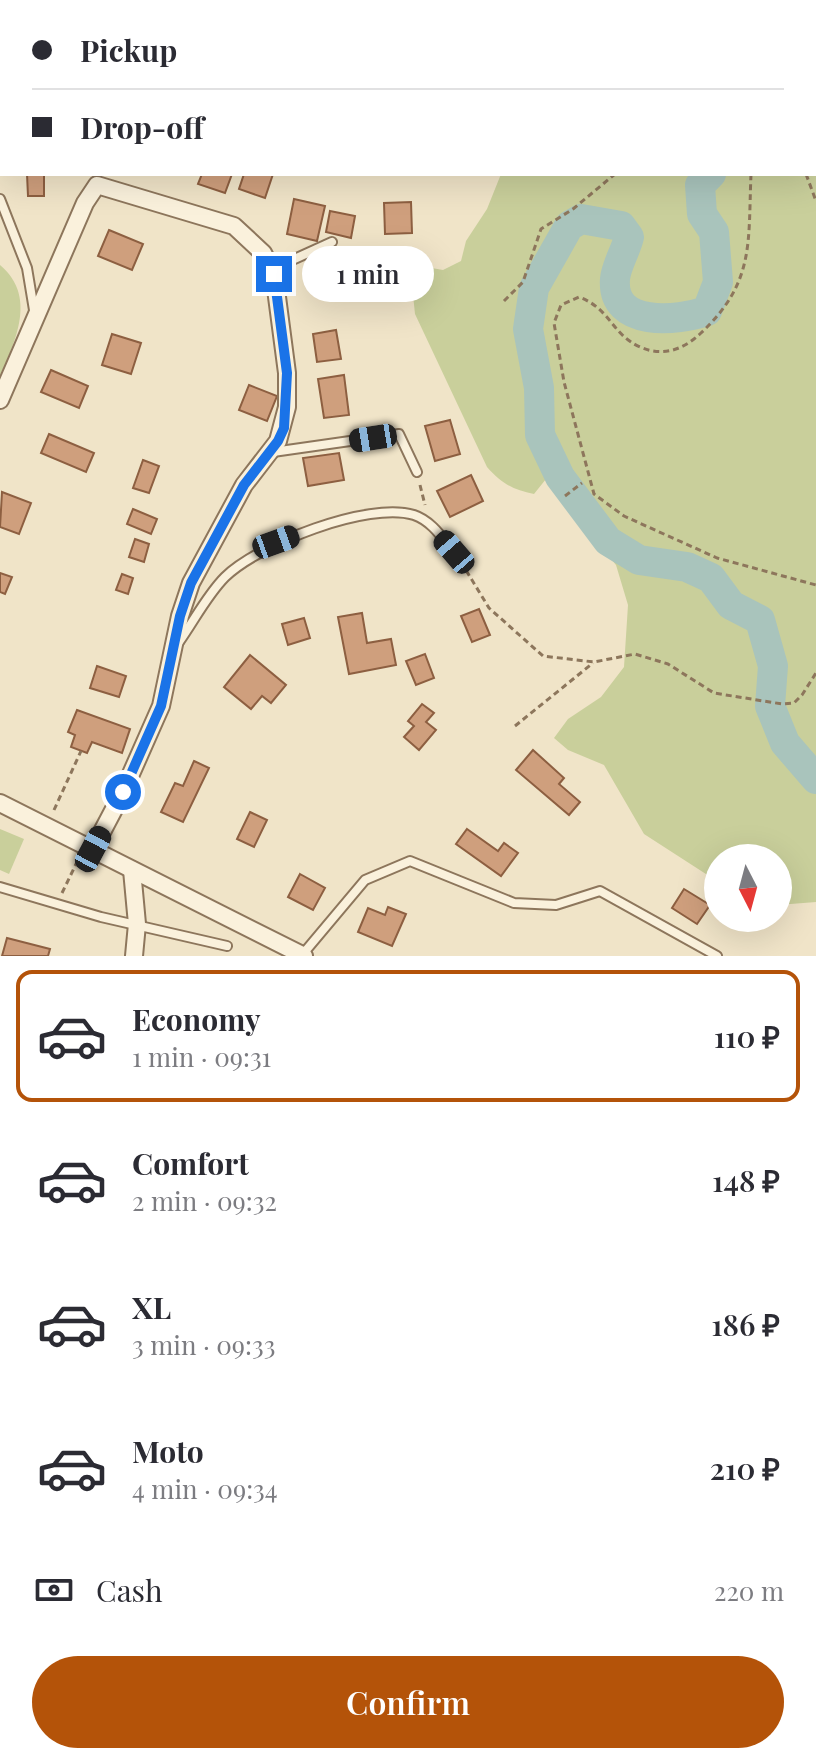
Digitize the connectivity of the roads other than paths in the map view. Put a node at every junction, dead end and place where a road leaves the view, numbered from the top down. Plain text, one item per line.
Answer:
1 (0, 199) edge
2 (332, 242) dead end
3 (274, 274) junction
4 (34, 323) junction
5 (0, 400) edge
6 (268, 453) junction
7 (417, 472) road end
8 (454, 552) road end
9 (173, 651) junction
10 (0, 803) edge
11 (89, 847) junction
12 (132, 870) junction
13 (0, 887) edge
14 (137, 924) junction
15 (227, 946) dead end
16 (303, 955) edge
17 (134, 956) edge
18 (717, 956) edge

1 - 4 lane
2 - 3 lane
3 - 4 street
3 - 6 street
4 - 5 street
6 - 7 lane
6 - 9 street
8 - 9 lane
9 - 11 street
10 - 11 street
11 - 12 street
12 - 14 street
12 - 16 street
13 - 14 lane
14 - 15 lane
14 - 17 street
16 - 18 lane

